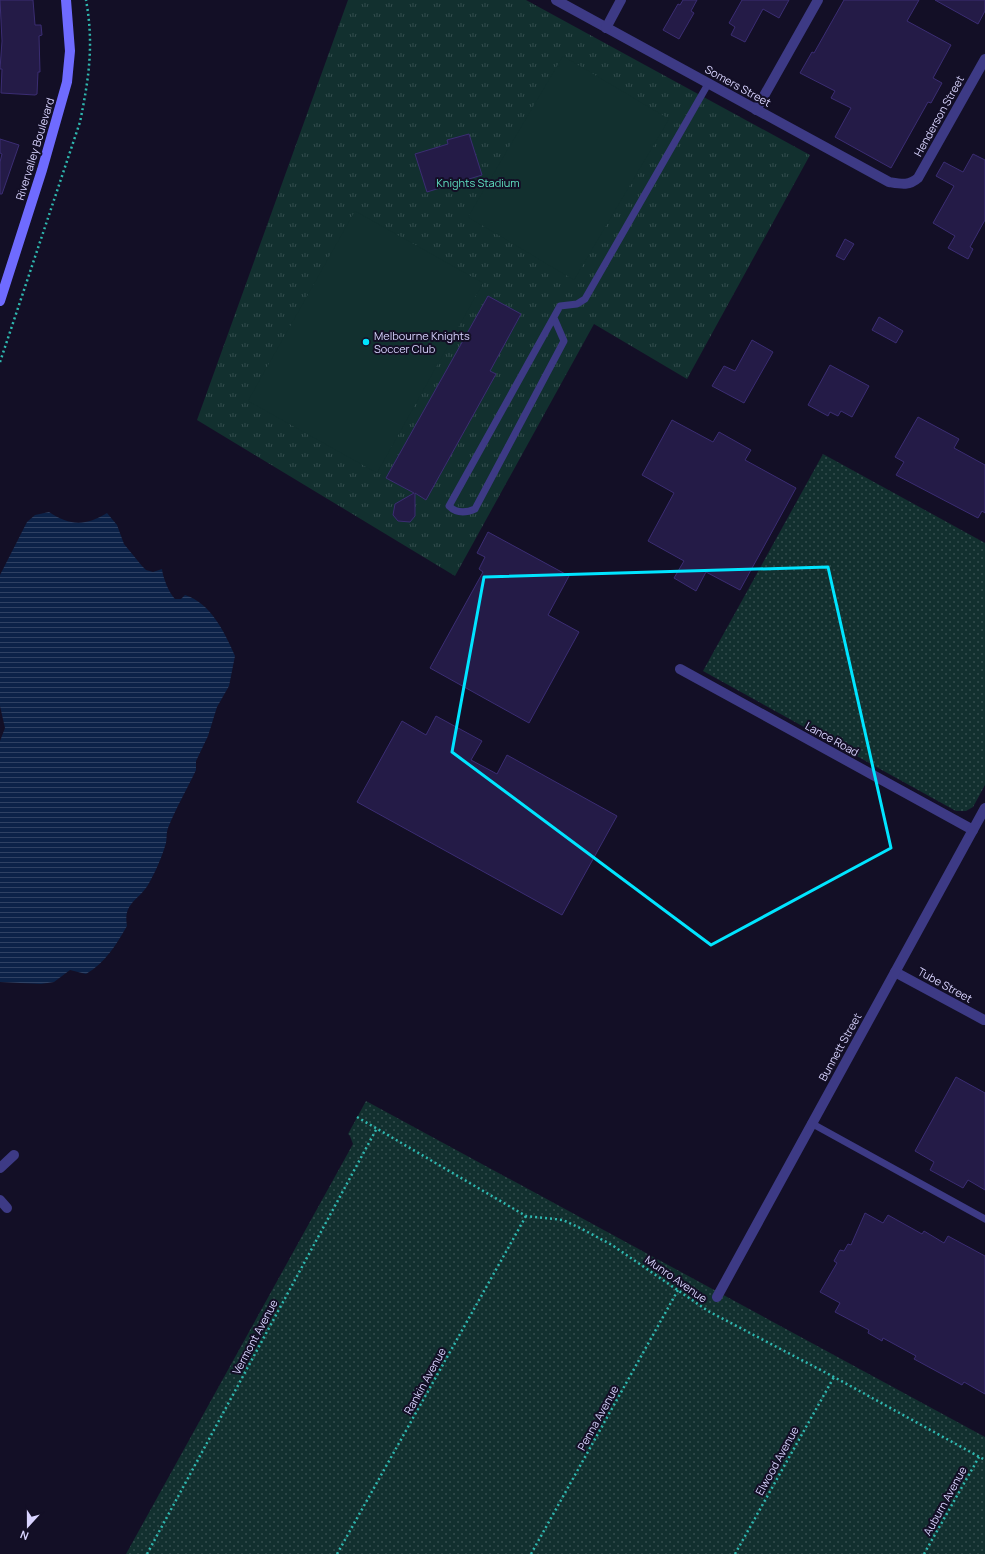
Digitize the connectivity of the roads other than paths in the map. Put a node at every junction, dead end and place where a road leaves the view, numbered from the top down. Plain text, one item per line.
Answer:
1 (66, 0) edge
2 (556, 0) edge
3 (621, 0) edge
4 (818, 0) edge
5 (606, 28) junction
6 (985, 59) edge
7 (708, 84) junction
8 (756, 110) junction
9 (912, 183) joint
10 (0, 301) edge
11 (554, 318) junction
12 (680, 669) dead end
13 (985, 808) edge
14 (973, 830) junction
15 (895, 972) junction
16 (984, 1020) dead end
17 (811, 1123) junction
18 (14, 1155) dead end
19 (0, 1168) edge
20 (0, 1200) edge
21 (7, 1208) dead end
22 (985, 1220) edge
23 (717, 1297) dead end

1 - 10 street, Rivervalley Boulevard
2 - 5 street, Somers Street
3 - 5 street
4 - 8 street
5 - 7 street, Somers Street
6 - 9 street, Henderson Street
7 - 8 street, Somers Street
7 - 11 lane
8 - 9 street, Somers Street
11 - 11 lane
12 - 14 street, Lance Road
13 - 14 street, Bunnett Street
14 - 15 street, Bunnett Street
15 - 16 street, Tube Street
15 - 17 street, Bunnett Street
17 - 22 lane
17 - 23 street, Bunnett Street
18 - 19 street
20 - 21 street

